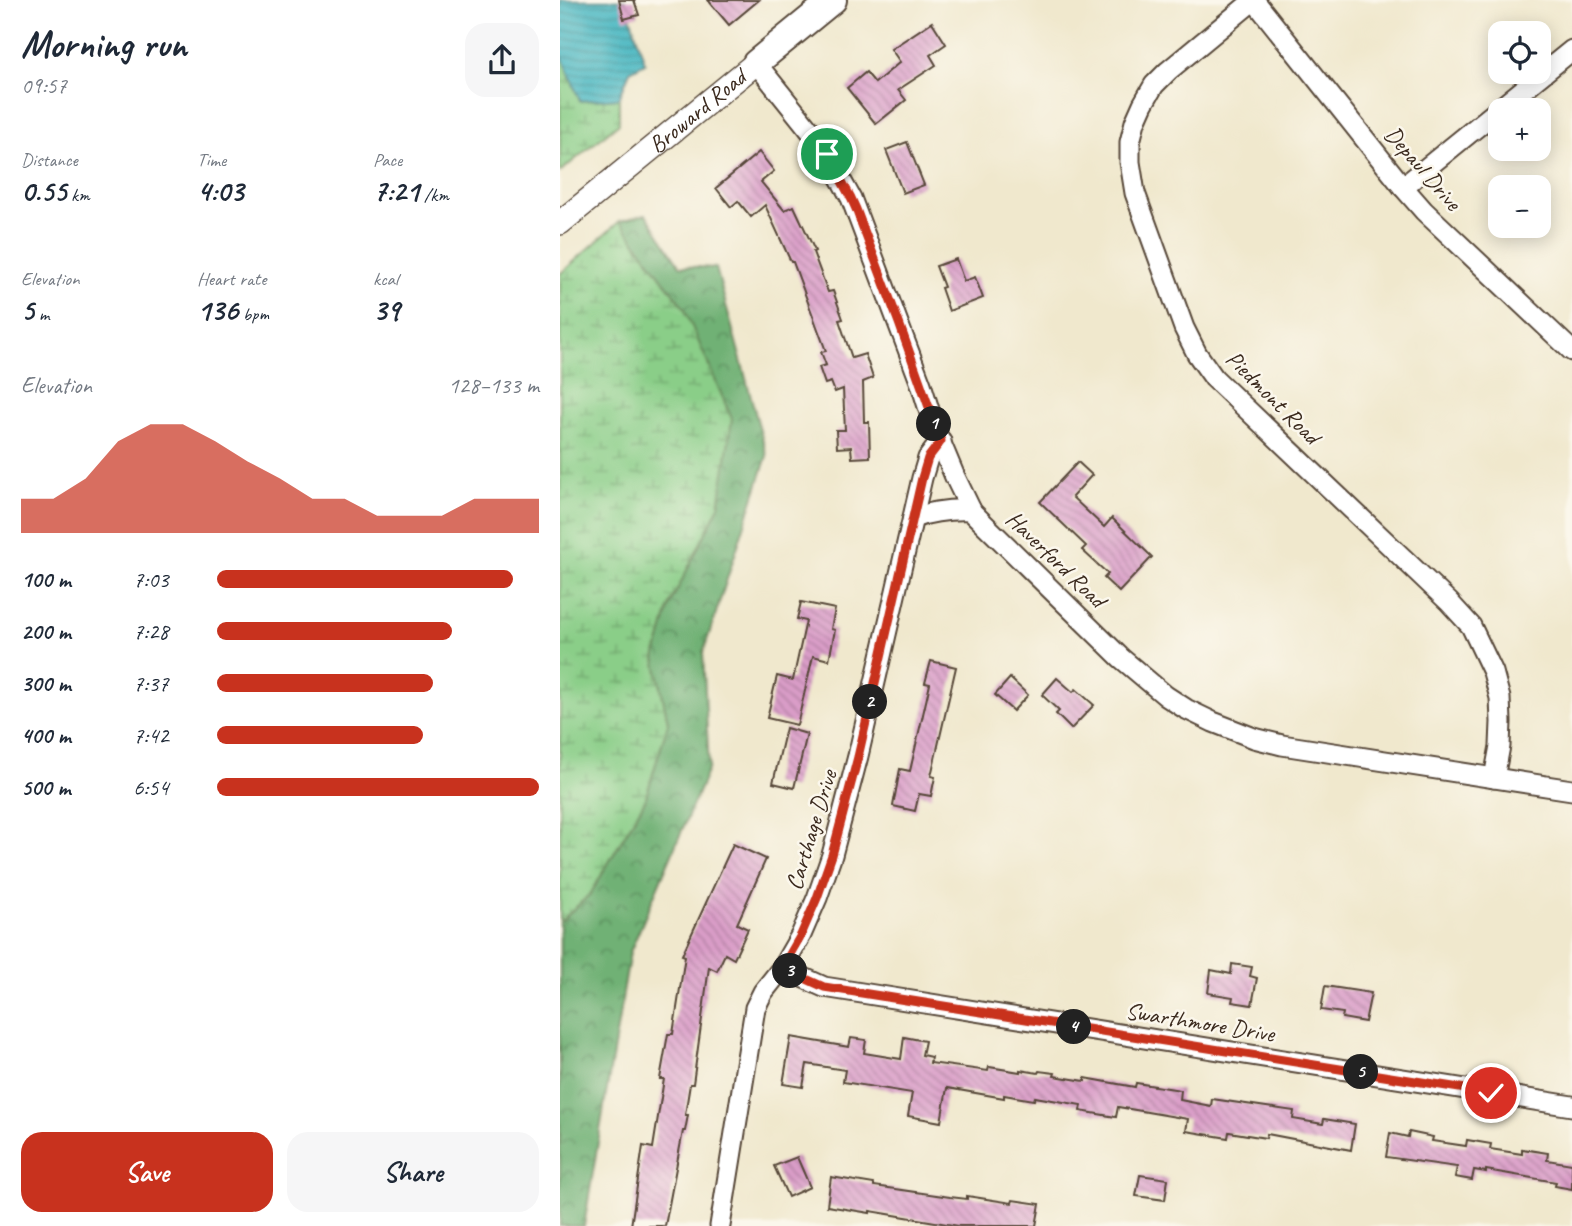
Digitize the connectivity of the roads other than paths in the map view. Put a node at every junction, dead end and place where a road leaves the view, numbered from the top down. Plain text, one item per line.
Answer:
1 (833, 0) edge
2 (1254, 0) edge
3 (1572, 50) edge
4 (756, 63) junction
5 (1403, 187) junction
6 (560, 223) edge
7 (1572, 351) edge
8 (941, 441) junction
9 (971, 510) junction
10 (913, 518) junction
11 (1494, 778) junction
12 (1572, 790) edge
13 (782, 968) junction
14 (1572, 1106) edge
15 (720, 1226) edge

1 - 4 main road, Broward Road
2 - 5 street, Depaul Drive
2 - 11 street, Piedmont Road
3 - 5 street
4 - 6 street, Broward Road
4 - 8 street, Haverford Road
5 - 7 street, Depaul Drive
8 - 9 street, Haverford Road
8 - 10 street, Carthage Drive
9 - 10 street
9 - 11 street, Haverford Road
10 - 13 street, Carthage Drive
11 - 12 street, Haverford Road
13 - 14 street, Swarthmore Drive
13 - 15 street, Carthage Drive

